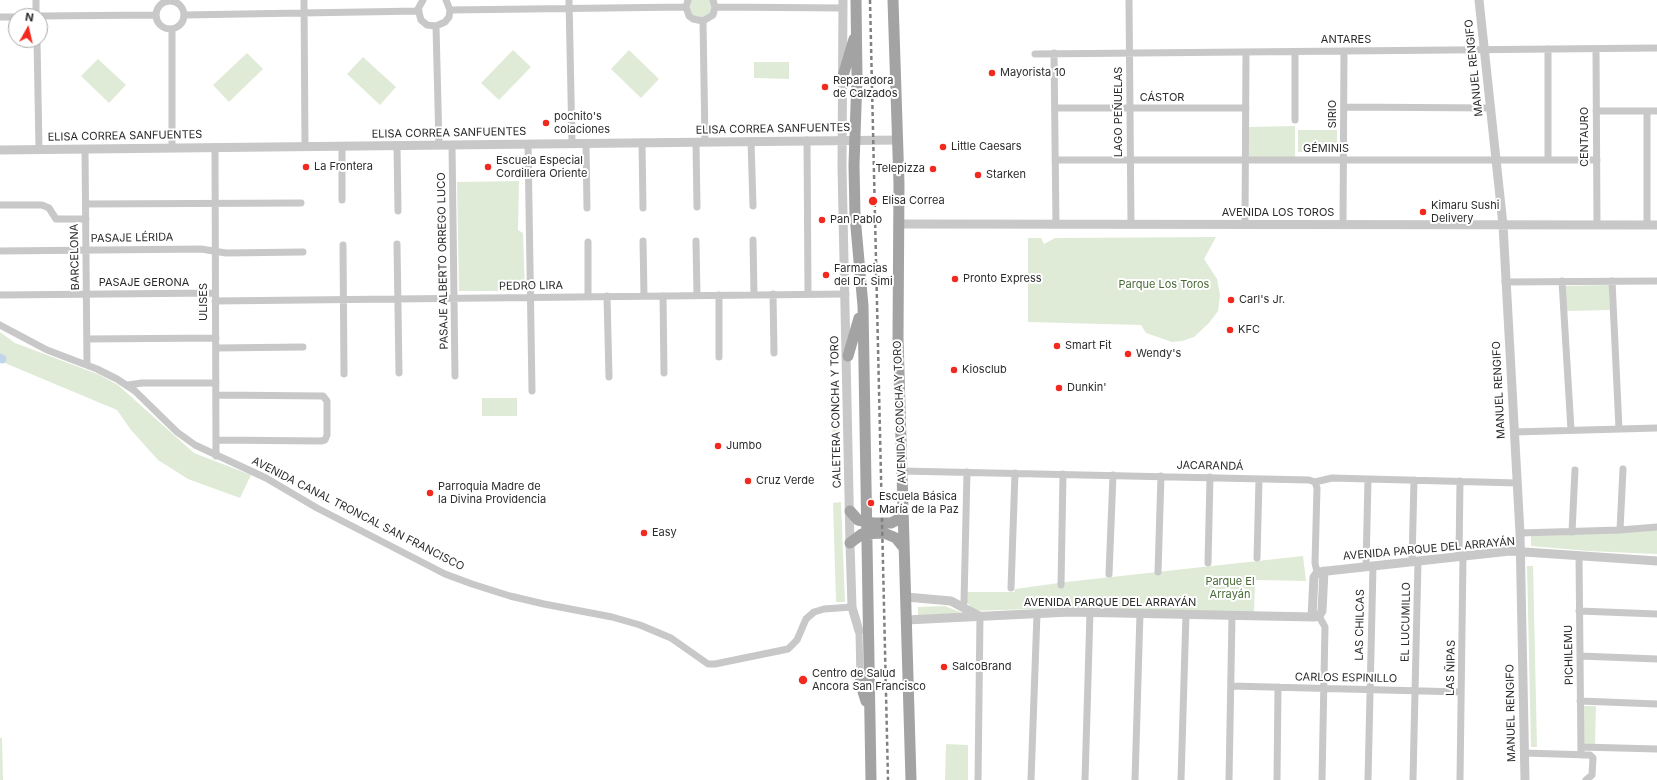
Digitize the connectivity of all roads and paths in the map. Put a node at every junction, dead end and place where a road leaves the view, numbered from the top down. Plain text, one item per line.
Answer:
1 (171, 0) edge
2 (304, 0) edge
3 (423, 0) edge
4 (446, 0) edge
5 (569, 0) edge
6 (856, 0) edge
7 (893, 0) edge
8 (1129, 0) edge
9 (1479, 0) edge
10 (714, 3) edge
11 (687, 4) edge
12 (843, 4) edge
13 (569, 9) junction
14 (450, 10) junction
15 (419, 11) junction
16 (304, 12) junction
17 (184, 15) junction
18 (48, 16) edge
19 (156, 16) junction
20 (703, 21) junction
21 (436, 26) junction
22 (857, 27) junction
23 (172, 29) junction
24 (37, 48) edge
25 (1657, 48) edge
26 (1548, 49) junction
27 (1596, 49) junction
28 (1484, 50) junction
29 (1344, 51) junction
30 (1246, 52) junction
31 (1295, 52) junction
32 (1054, 53) junction
33 (1129, 53) junction
34 (1035, 54) dead end
35 (843, 76) junction
36 (1344, 107) junction
37 (1055, 108) junction
38 (1130, 108) junction
39 (1246, 108) junction
40 (1491, 108) junction
41 (1596, 111) junction
42 (1647, 111) junction
43 (1657, 111) edge
44 (1295, 120) dead end
45 (807, 140) junction
46 (842, 140) junction
47 (855, 140) junction
48 (898, 140) junction
49 (751, 141) junction
50 (642, 142) junction
51 (700, 142) junction
52 (572, 143) junction
53 (586, 143) junction
54 (528, 144) junction
55 (397, 145) junction
56 (439, 145) junction
57 (452, 145) junction
58 (305, 146) junction
59 (342, 146) junction
60 (214, 147) junction
61 (172, 148) junction
62 (38, 149) junction
63 (85, 149) junction
64 (0, 150) edge
65 (1055, 160) junction
66 (1130, 160) junction
67 (1245, 160) junction
68 (1343, 160) junction
69 (1496, 160) junction
70 (1548, 160) junction
71 (1596, 160) junction
72 (342, 200) dead end
73 (301, 203) dead end
74 (86, 204) junction
75 (215, 204) junction
76 (0, 205) edge
77 (752, 206) dead end
78 (697, 207) dead end
79 (587, 208) dead end
80 (643, 208) dead end
81 (398, 211) dead end
82 (86, 219) junction
83 (899, 224) junction
84 (1056, 225) junction
85 (1131, 225) junction
86 (1245, 225) junction
87 (1343, 225) junction
88 (1503, 225) junction
89 (1597, 225) junction
90 (1647, 225) junction
91 (1657, 225) edge
92 (753, 240) dead end
93 (696, 241) dead end
94 (588, 242) dead end
95 (643, 242) dead end
96 (343, 244) dead end
97 (397, 244) dead end
98 (86, 250) junction
99 (0, 251) edge
100 (215, 251) junction
101 (303, 252) dead end
102 (1562, 281) junction
103 (1612, 281) junction
104 (1657, 281) edge
105 (1505, 282) junction
106 (215, 293) junction
107 (86, 294) junction
108 (773, 294) junction
109 (808, 294) junction
110 (846, 294) junction
111 (0, 295) edge
112 (698, 295) junction
113 (719, 295) junction
114 (754, 295) junction
115 (588, 296) junction
116 (607, 296) junction
117 (644, 296) junction
118 (663, 296) junction
119 (531, 297) junction
120 (454, 298) junction
121 (344, 299) junction
122 (398, 299) junction
123 (215, 301) junction
124 (862, 306) junction
125 (0, 325) edge
126 (216, 338) junction
127 (87, 339) junction
128 (303, 347) dead end
129 (216, 348) junction
130 (774, 353) dead end
131 (848, 356) junction
132 (719, 357) dead end
133 (87, 365) junction
134 (664, 373) dead end
135 (344, 374) dead end
136 (399, 374) dead end
137 (455, 376) dead end
138 (609, 377) dead end
139 (216, 383) junction
140 (128, 385) junction
141 (532, 391) dead end
142 (216, 396) junction
143 (1657, 428) edge
144 (1619, 429) junction
145 (1571, 430) junction
146 (1514, 432) junction
147 (216, 440) junction
148 (216, 456) junction
149 (1623, 469) dead end
150 (902, 470) junction
151 (1575, 470) dead end
152 (967, 472) junction
153 (1015, 473) junction
154 (1064, 474) junction
155 (1113, 475) junction
156 (1161, 476) junction
157 (1210, 477) junction
158 (1259, 478) junction
159 (1368, 479) junction
160 (1414, 480) junction
161 (1460, 481) junction
162 (1315, 482) junction
163 (1517, 483) junction
164 (850, 511) junction
165 (903, 514) junction
166 (1657, 527) edge
167 (866, 528) junction
168 (1620, 530) junction
169 (1572, 532) junction
170 (1520, 533) junction
171 (850, 543) junction
172 (904, 548) junction
173 (1521, 552) junction
174 (1461, 556) junction
175 (1579, 556) junction
176 (1257, 558) dead end
177 (1415, 561) junction
178 (1657, 561) edge
179 (1208, 563) dead end
180 (1369, 566) junction
181 (1158, 572) dead end
182 (1320, 572) junction
183 (1109, 574) dead end
184 (1061, 585) dead end
185 (1011, 588) dead end
186 (906, 597) junction
187 (962, 606) junction
188 (852, 607) junction
189 (1579, 611) junction
190 (1090, 612) junction
191 (1140, 613) junction
192 (1036, 614) junction
193 (1186, 614) junction
194 (1657, 614) edge
195 (980, 616) junction
196 (1232, 616) junction
197 (1315, 617) junction
198 (906, 620) junction
199 (859, 631) joint
200 (866, 655) junction
201 (1580, 656) junction
202 (1657, 659) edge
203 (860, 682) joint
204 (1231, 686) junction
205 (1278, 687) junction
206 (1324, 688) junction
207 (1370, 690) junction
208 (1415, 691) junction
209 (1462, 692) junction
210 (1580, 701) junction
211 (1657, 704) edge
212 (870, 710) junction
213 (1657, 749) edge
214 (1581, 751) junction
215 (1524, 753) junction
216 (871, 780) edge
217 (911, 780) edge
218 (978, 780) edge
219 (1031, 780) edge
220 (1085, 780) edge
221 (1135, 780) edge
222 (1181, 780) edge
223 (1229, 780) edge
224 (1276, 780) edge
225 (1322, 780) edge
226 (1368, 780) edge
227 (1413, 780) edge
228 (1460, 780) edge
229 (1525, 780) edge
230 (1586, 780) edge

1 - 17 street
1 - 19 street
2 - 16 street
3 - 15 street
4 - 14 street
5 - 13 street
6 - 22 main road
7 - 48 main road, AVENIDA CONCHA Y TORO
8 - 33 street, LAGO PEÑUELAS
9 - 28 street, MANUEL RENGIFO
10 - 12 street
10 - 20 street
11 - 13 street
11 - 20 street
12 - 35 street, CALETERA CONCHA Y TORO
13 - 14 street
13 - 52 street
14 - 21 street
15 - 16 street
15 - 21 street
16 - 17 street
16 - 58 street
17 - 23 street
18 - 19 street
19 - 23 street
20 - 51 street
21 - 56 street
22 - 35 main road
22 - 47 main road
23 - 61 street
24 - 62 street
25 - 27 street, ANTARES
26 - 27 street, ANTARES
26 - 28 street, ANTARES
26 - 70 street
27 - 41 street, CENTAURO
28 - 29 street, ANTARES
28 - 40 street, MANUEL RENGIFO
29 - 31 street, ANTARES
29 - 36 street, SIRIO
30 - 31 street, ANTARES
30 - 33 street, ANTARES
30 - 39 street
31 - 44 street
32 - 33 street, ANTARES
32 - 34 street, ANTARES
32 - 37 street
33 - 38 street, LAGO PEÑUELAS
35 - 46 street, CALETERA CONCHA Y TORO
36 - 40 street
36 - 68 street, SIRIO
37 - 38 street, CÁSTOR
37 - 65 street
38 - 39 street, CÁSTOR
38 - 66 street, LAGO PEÑUELAS
39 - 67 street
40 - 69 street, MANUEL RENGIFO
41 - 42 street
41 - 71 street, CENTAURO
42 - 43 street
42 - 90 street
45 - 46 street, ELISA CORREA SANFUENTES
45 - 49 street, ELISA CORREA SANFUENTES
45 - 109 street
46 - 47 street, ELISA CORREA SANFUENTES
46 - 110 street, CALETERA CONCHA Y TORO
47 - 48 street, ELISA CORREA SANFUENTES
47 - 124 main road
48 - 83 main road, AVENIDA CONCHA Y TORO
49 - 51 street, ELISA CORREA SANFUENTES
49 - 77 street
50 - 51 street, ELISA CORREA SANFUENTES
50 - 53 street, ELISA CORREA SANFUENTES
50 - 80 street
51 - 78 street
52 - 53 street, ELISA CORREA SANFUENTES
52 - 54 street, ELISA CORREA SANFUENTES
53 - 79 street
54 - 57 street, ELISA CORREA SANFUENTES
54 - 119 street
55 - 56 street, ELISA CORREA SANFUENTES
55 - 59 street, ELISA CORREA SANFUENTES
55 - 81 street
56 - 57 street, ELISA CORREA SANFUENTES
57 - 120 street, PASAJE ALBERTO ORREGO LUCO
58 - 59 street, ELISA CORREA SANFUENTES
58 - 60 street, ELISA CORREA SANFUENTES
59 - 72 street
60 - 61 street, ELISA CORREA SANFUENTES
60 - 75 street, ULISES
61 - 63 street, ELISA CORREA SANFUENTES
62 - 63 street, ELISA CORREA SANFUENTES
62 - 64 street, ELISA CORREA SANFUENTES
63 - 74 street, BARCELONA
65 - 66 street, GÉMINIS
65 - 84 street
66 - 67 street, GÉMINIS
66 - 85 street, LAGO PEÑUELAS
67 - 68 street, GÉMINIS
67 - 86 street
68 - 69 street, GÉMINIS
68 - 87 street, SIRIO
69 - 70 street, GÉMINIS
69 - 88 street, MANUEL RENGIFO
70 - 71 street, GÉMINIS
71 - 89 street, CENTAURO
73 - 75 street
74 - 75 street
74 - 82 street, BARCELONA
75 - 100 street, ULISES
76 - 82 street
82 - 98 street, BARCELONA
83 - 84 street, AVENIDA LOS TOROS
83 - 150 main road, AVENIDA CONCHA Y TORO
84 - 85 street, AVENIDA LOS TOROS
85 - 86 street, AVENIDA LOS TOROS
86 - 87 street, AVENIDA LOS TOROS
87 - 88 street, AVENIDA LOS TOROS
88 - 89 street, AVENIDA LOS TOROS
88 - 105 street, MANUEL RENGIFO
89 - 90 street, AVENIDA LOS TOROS
90 - 91 street, AVENIDA LOS TOROS
92 - 114 street
93 - 112 street
94 - 115 street
95 - 117 street
96 - 121 street
97 - 122 street
98 - 99 street, PASAJE LÉRIDA
98 - 100 street, PASAJE LÉRIDA
98 - 107 street, BARCELONA
100 - 101 street, PASAJE LÉRIDA
100 - 106 street, ULISES
102 - 103 street
102 - 105 street
102 - 145 street
103 - 104 street
103 - 144 street
105 - 146 street, MANUEL RENGIFO
106 - 107 street, PASAJE GERONA
106 - 123 street, ULISES
107 - 111 street, PASAJE GERONA
107 - 127 street, BARCELONA
108 - 109 street, PEDRO LIRA
108 - 114 street, PEDRO LIRA
108 - 130 street
109 - 110 street, PEDRO LIRA
110 - 131 street, CALETERA CONCHA Y TORO
112 - 113 street, PEDRO LIRA
112 - 118 street, PEDRO LIRA
113 - 114 street, PEDRO LIRA
113 - 132 street
115 - 116 street, PEDRO LIRA
115 - 119 street, PEDRO LIRA
116 - 117 street, PEDRO LIRA
116 - 138 street
117 - 118 street, PEDRO LIRA
118 - 134 street
119 - 120 street, PEDRO LIRA
119 - 141 street
120 - 122 street, PEDRO LIRA
120 - 137 street, PASAJE ALBERTO ORREGO LUCO
121 - 122 street, PEDRO LIRA
121 - 123 street, PEDRO LIRA
121 - 135 street
122 - 136 street
123 - 126 street, ULISES
124 - 131 main road
124 - 167 main road
125 - 133 street, AVENIDA CANAL TRONCAL SAN FRANCISCO
126 - 127 street
126 - 129 street, ULISES
127 - 133 street, BARCELONA
128 - 129 street
129 - 139 street, ULISES
131 - 164 street, CALETERA CONCHA Y TORO
133 - 140 street, AVENIDA CANAL TRONCAL SAN FRANCISCO
139 - 140 street
139 - 142 street, ULISES
140 - 148 street, AVENIDA CANAL TRONCAL SAN FRANCISCO
142 - 147 street, ULISES
142 - 147 street
143 - 144 street
144 - 145 street
145 - 146 street
146 - 163 street, MANUEL RENGIFO
147 - 148 street, ULISES
148 - 188 street, AVENIDA CANAL TRONCAL SAN FRANCISCO
149 - 168 street
150 - 152 street, JACARANDÁ
150 - 165 main road, AVENIDA CONCHA Y TORO
151 - 169 street
152 - 153 street, JACARANDÁ
152 - 187 street
153 - 154 street, JACARANDÁ
153 - 185 street
154 - 155 street, JACARANDÁ
154 - 184 street
155 - 156 street, JACARANDÁ
155 - 183 street
156 - 157 street, JACARANDÁ
156 - 181 street
157 - 158 street, JACARANDÁ
157 - 179 street
158 - 162 street, JACARANDÁ
158 - 176 street
159 - 160 street, JACARANDÁ
159 - 162 street, JACARANDÁ
159 - 180 street, LAS CHILCAS
160 - 161 street, JACARANDÁ
160 - 177 street, EL LUCUMILLO
161 - 163 street, JACARANDÁ
161 - 174 street, LAS ÑIPAS
162 - 182 street
163 - 170 street, MANUEL RENGIFO
164 - 167 main road
164 - 171 street, CALETERA CONCHA Y TORO
165 - 167 main road
165 - 172 main road, AVENIDA CONCHA Y TORO
166 - 168 street
167 - 171 main road
167 - 172 main road
167 - 200 main road
168 - 169 street
169 - 170 street
170 - 173 street, MANUEL RENGIFO
171 - 188 street, CALETERA CONCHA Y TORO
172 - 186 main road, AVENIDA CONCHA Y TORO
173 - 174 street, AVENIDA PARQUE DEL ARRAYÁN
173 - 175 street, AVENIDA PARQUE DEL ARRAYÁN
173 - 215 street, MANUEL RENGIFO
174 - 177 street, AVENIDA PARQUE DEL ARRAYÁN
174 - 209 street, LAS ÑIPAS
175 - 178 street, AVENIDA PARQUE DEL ARRAYÁN
175 - 189 street, PICHILEMU
177 - 180 street, AVENIDA PARQUE DEL ARRAYÁN
177 - 208 street, EL LUCUMILLO
180 - 182 street, AVENIDA PARQUE DEL ARRAYÁN
180 - 207 street, LAS CHILCAS
182 - 197 street
186 - 187 street
186 - 198 main road, AVENIDA CONCHA Y TORO
187 - 195 street
188 - 199 street, CALETERA CONCHA Y TORO
189 - 194 street
189 - 201 street, PICHILEMU
190 - 191 street, AVENIDA PARQUE DEL ARRAYÁN
190 - 192 street, AVENIDA PARQUE DEL ARRAYÁN
190 - 220 street
191 - 193 street, AVENIDA PARQUE DEL ARRAYÁN
191 - 221 street
192 - 195 street, AVENIDA PARQUE DEL ARRAYÁN
192 - 219 street
193 - 196 street, AVENIDA PARQUE DEL ARRAYÁN
193 - 222 street
195 - 198 street, AVENIDA PARQUE DEL ARRAYÁN
195 - 218 street
196 - 197 street, AVENIDA PARQUE DEL ARRAYÁN
196 - 204 street
197 - 206 street
198 - 217 main road, AVENIDA CONCHA Y TORO
199 - 200 main road
200 - 203 street
200 - 212 main road
201 - 202 street
201 - 210 street, PICHILEMU
203 - 212 main road
204 - 205 street, CARLOS ESPINILLO
204 - 223 street
205 - 206 street, CARLOS ESPINILLO
205 - 224 street
206 - 207 street, CARLOS ESPINILLO
206 - 225 street
207 - 208 street, CARLOS ESPINILLO
207 - 226 street, LAS CHILCAS
208 - 209 street, CARLOS ESPINILLO
208 - 227 street, EL LUCUMILLO
209 - 228 street, LAS ÑIPAS
210 - 211 street
210 - 214 street, PICHILEMU
212 - 216 main road
213 - 214 street
214 - 215 street
214 - 230 street
215 - 229 street, MANUEL RENGIFO

